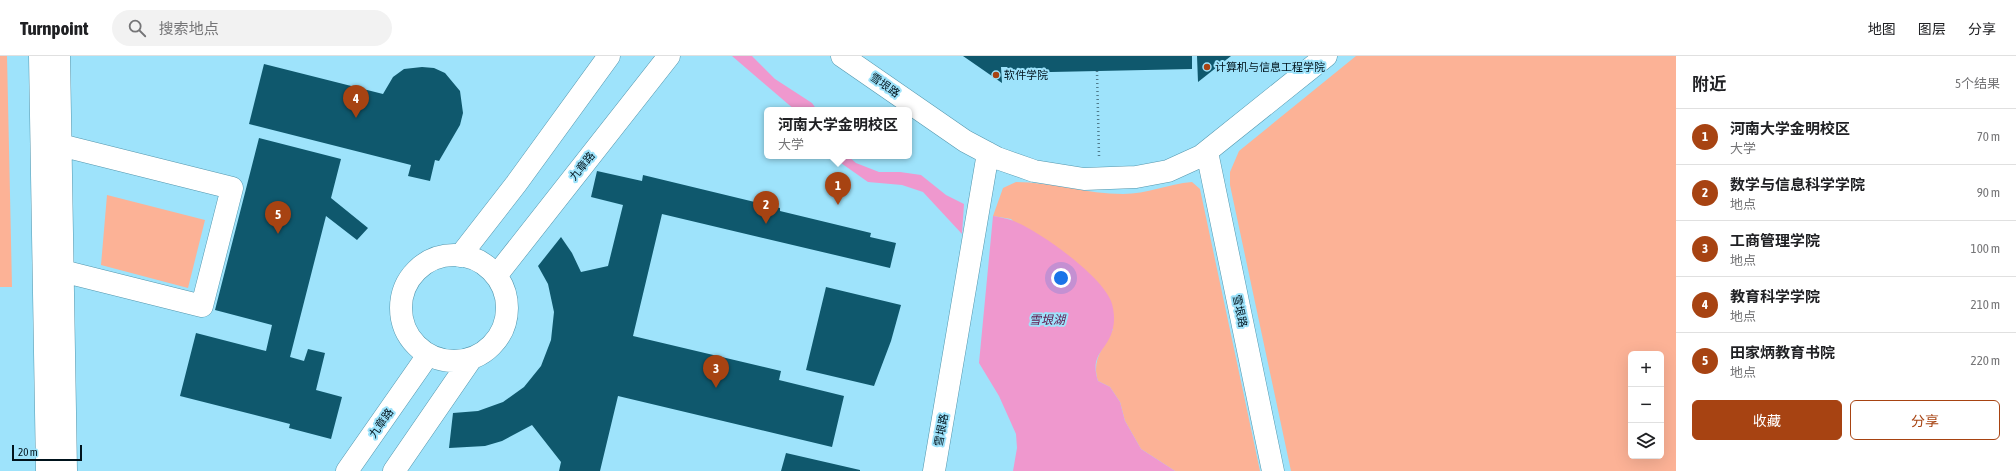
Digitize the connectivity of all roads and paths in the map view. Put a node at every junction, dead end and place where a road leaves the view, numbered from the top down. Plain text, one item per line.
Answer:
1 (40, 56) edge
2 (59, 56) edge
3 (609, 56) edge
4 (669, 56) edge
5 (842, 56) edge
6 (1326, 56) edge
7 (1097, 71) dead end
8 (60, 145) junction
9 (1207, 152) junction
10 (988, 153) junction
11 (1099, 178) junction
12 (460, 256) junction
13 (62, 271) junction
14 (496, 276) junction
15 (428, 355) junction
16 (471, 359) junction
17 (47, 471) edge
18 (66, 471) edge
19 (347, 471) edge
20 (394, 471) edge
21 (934, 471) edge
22 (1273, 471) edge

1 - 17 lane
2 - 8 lane
3 - 12 lane
4 - 14 lane, 九章路
5 - 10 lane, 雪垠路
6 - 9 lane, 雪垠路
7 - 11 path
8 - 13 lane
8 - 13 lane
9 - 11 lane, 雪垠路
9 - 22 lane, 雪垠路
10 - 11 lane, 雪垠路
10 - 21 lane, 雪垠路
12 - 14 lane
12 - 15 lane
13 - 18 lane
14 - 16 lane
15 - 16 lane
15 - 19 lane, 九章路
16 - 20 lane

